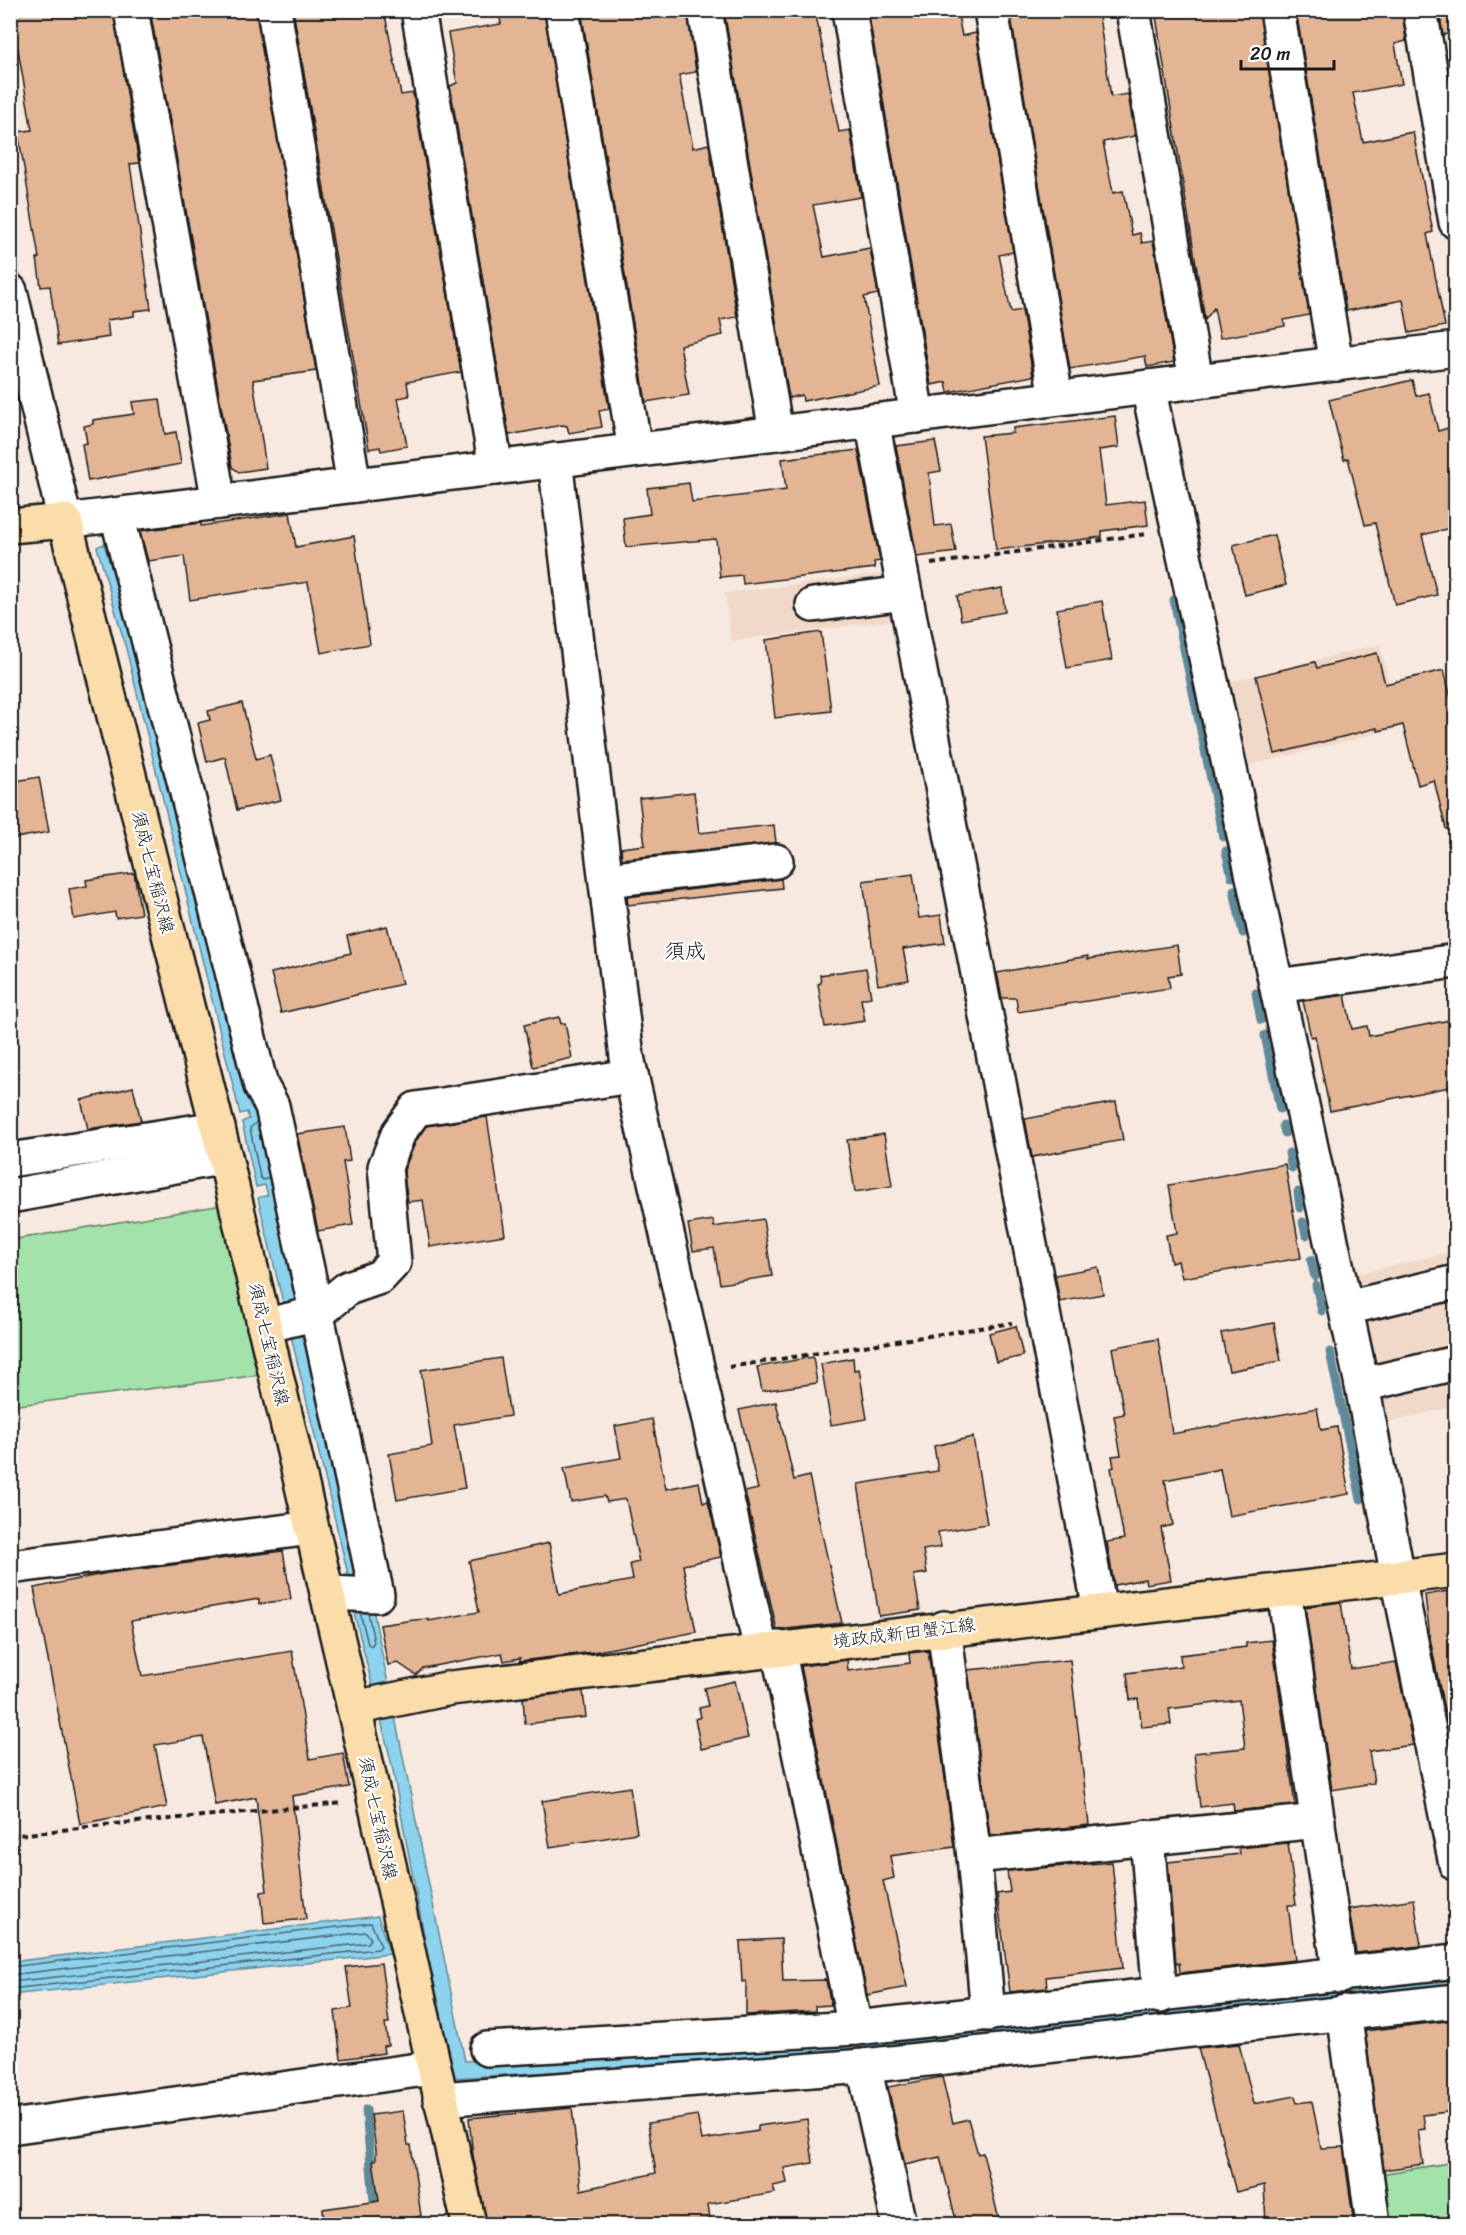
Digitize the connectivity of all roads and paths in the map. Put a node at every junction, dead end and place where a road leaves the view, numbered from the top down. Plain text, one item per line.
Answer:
1 (131, 10) edge
2 (274, 10) edge
3 (418, 10) edge
4 (562, 10) edge
5 (705, 10) edge
6 (849, 10) edge
7 (991, 10) edge
8 (1133, 10) edge
9 (1277, 10) edge
10 (1420, 10) edge
11 (1455, 222) edge
12 (10, 291) edge
13 (1455, 349) edge
14 (1336, 364) junction
15 (1196, 381) junction
16 (1148, 387) junction
17 (1056, 398) junction
18 (917, 416) junction
19 (872, 421) junction
20 (776, 433) junction
21 (635, 450) junction
22 (555, 460) junction
23 (496, 468) junction
24 (354, 485) junction
25 (219, 502) junction
26 (117, 514) junction
27 (65, 521) junction
28 (10, 526) edge
29 (1178, 529) junction
30 (903, 581) junction
31 (813, 605) dead end
32 (776, 861) dead end
33 (606, 880) junction
34 (1455, 961) edge
35 (1277, 986) junction
36 (631, 1076) junction
37 (221, 1143) junction
38 (10, 1160) edge
39 (10, 1196) edge
40 (1455, 1282) edge
41 (1346, 1308) junction
42 (1044, 1318) junction
43 (295, 1319) junction
44 (1455, 1364) edge
45 (698, 1372) junction
46 (1362, 1385) junction
47 (311, 1528) junction
48 (10, 1567) edge
49 (1455, 1570) edge
50 (1398, 1577) junction
51 (1284, 1590) junction
52 (349, 1594) junction
53 (1100, 1610) junction
54 (944, 1629) junction
55 (770, 1649) junction
56 (377, 1703) junction
57 (1447, 1781) edge
58 (374, 1801) junction
59 (1318, 1821) junction
60 (10, 1836) edge
61 (1147, 1837) junction
62 (979, 1855) junction
63 (1455, 1864) edge
64 (1455, 1961) edge
65 (1340, 1976) junction
66 (1160, 1996) junction
67 (1455, 2001) edge
68 (1344, 2012) junction
69 (988, 2014) junction
70 (855, 2028) junction
71 (487, 2049) dead end
72 (864, 2066) junction
73 (436, 2084) junction
74 (10, 2127) edge
75 (469, 2224) edge
76 (899, 2224) edge
77 (1373, 2224) edge

1 - 25 street
2 - 24 street
3 - 23 street
4 - 21 street
5 - 20 street
6 - 18 street
7 - 17 street
8 - 15 street
9 - 14 street
10 - 11 street
12 - 27 street
13 - 14 street
14 - 15 street
15 - 16 street
16 - 17 street
16 - 29 street
17 - 18 street
18 - 19 street
19 - 20 street
19 - 30 street
20 - 21 street
21 - 22 street
22 - 23 street
22 - 33 street
23 - 24 street
24 - 25 street
25 - 26 street
26 - 27 street
26 - 43 street
27 - 28 main road
27 - 37 main road, 須成七宝稲沢線
29 - 30 path
29 - 35 street
30 - 31 street
30 - 42 street
32 - 33 street
33 - 36 street
34 - 35 street
35 - 41 street
36 - 43 street
36 - 45 street
37 - 38 street
37 - 39 street
37 - 43 main road, 須成七宝稲沢線
40 - 41 street
41 - 46 street
42 - 45 path
42 - 53 street
43 - 47 main road, 須成七宝稲沢線
43 - 52 street
44 - 46 street
45 - 55 street
46 - 50 street
47 - 48 street
47 - 52 main road, 須成七宝稲沢線
49 - 50 main road, 境政成新田蟹江線
50 - 51 main road, 境政成新田蟹江線
50 - 57 street
51 - 53 main road, 境政成新田蟹江線
51 - 59 street
52 - 56 main road, 須成七宝稲沢線
53 - 54 main road, 境政成新田蟹江線
54 - 55 main road, 境政成新田蟹江線
54 - 62 street
55 - 56 main road, 境政成新田蟹江線
55 - 70 street
56 - 58 main road, 須成七宝稲沢線
57 - 63 street
58 - 60 path
58 - 73 main road, 須成七宝稲沢線
59 - 61 street
59 - 65 street
61 - 62 street
61 - 66 street
62 - 69 street
64 - 65 street
65 - 66 street
66 - 69 street
67 - 68 street
68 - 72 street
68 - 77 street
69 - 70 street
70 - 71 street
72 - 73 street
72 - 76 street
73 - 74 street
73 - 75 main road, 須成七宝稲沢線

